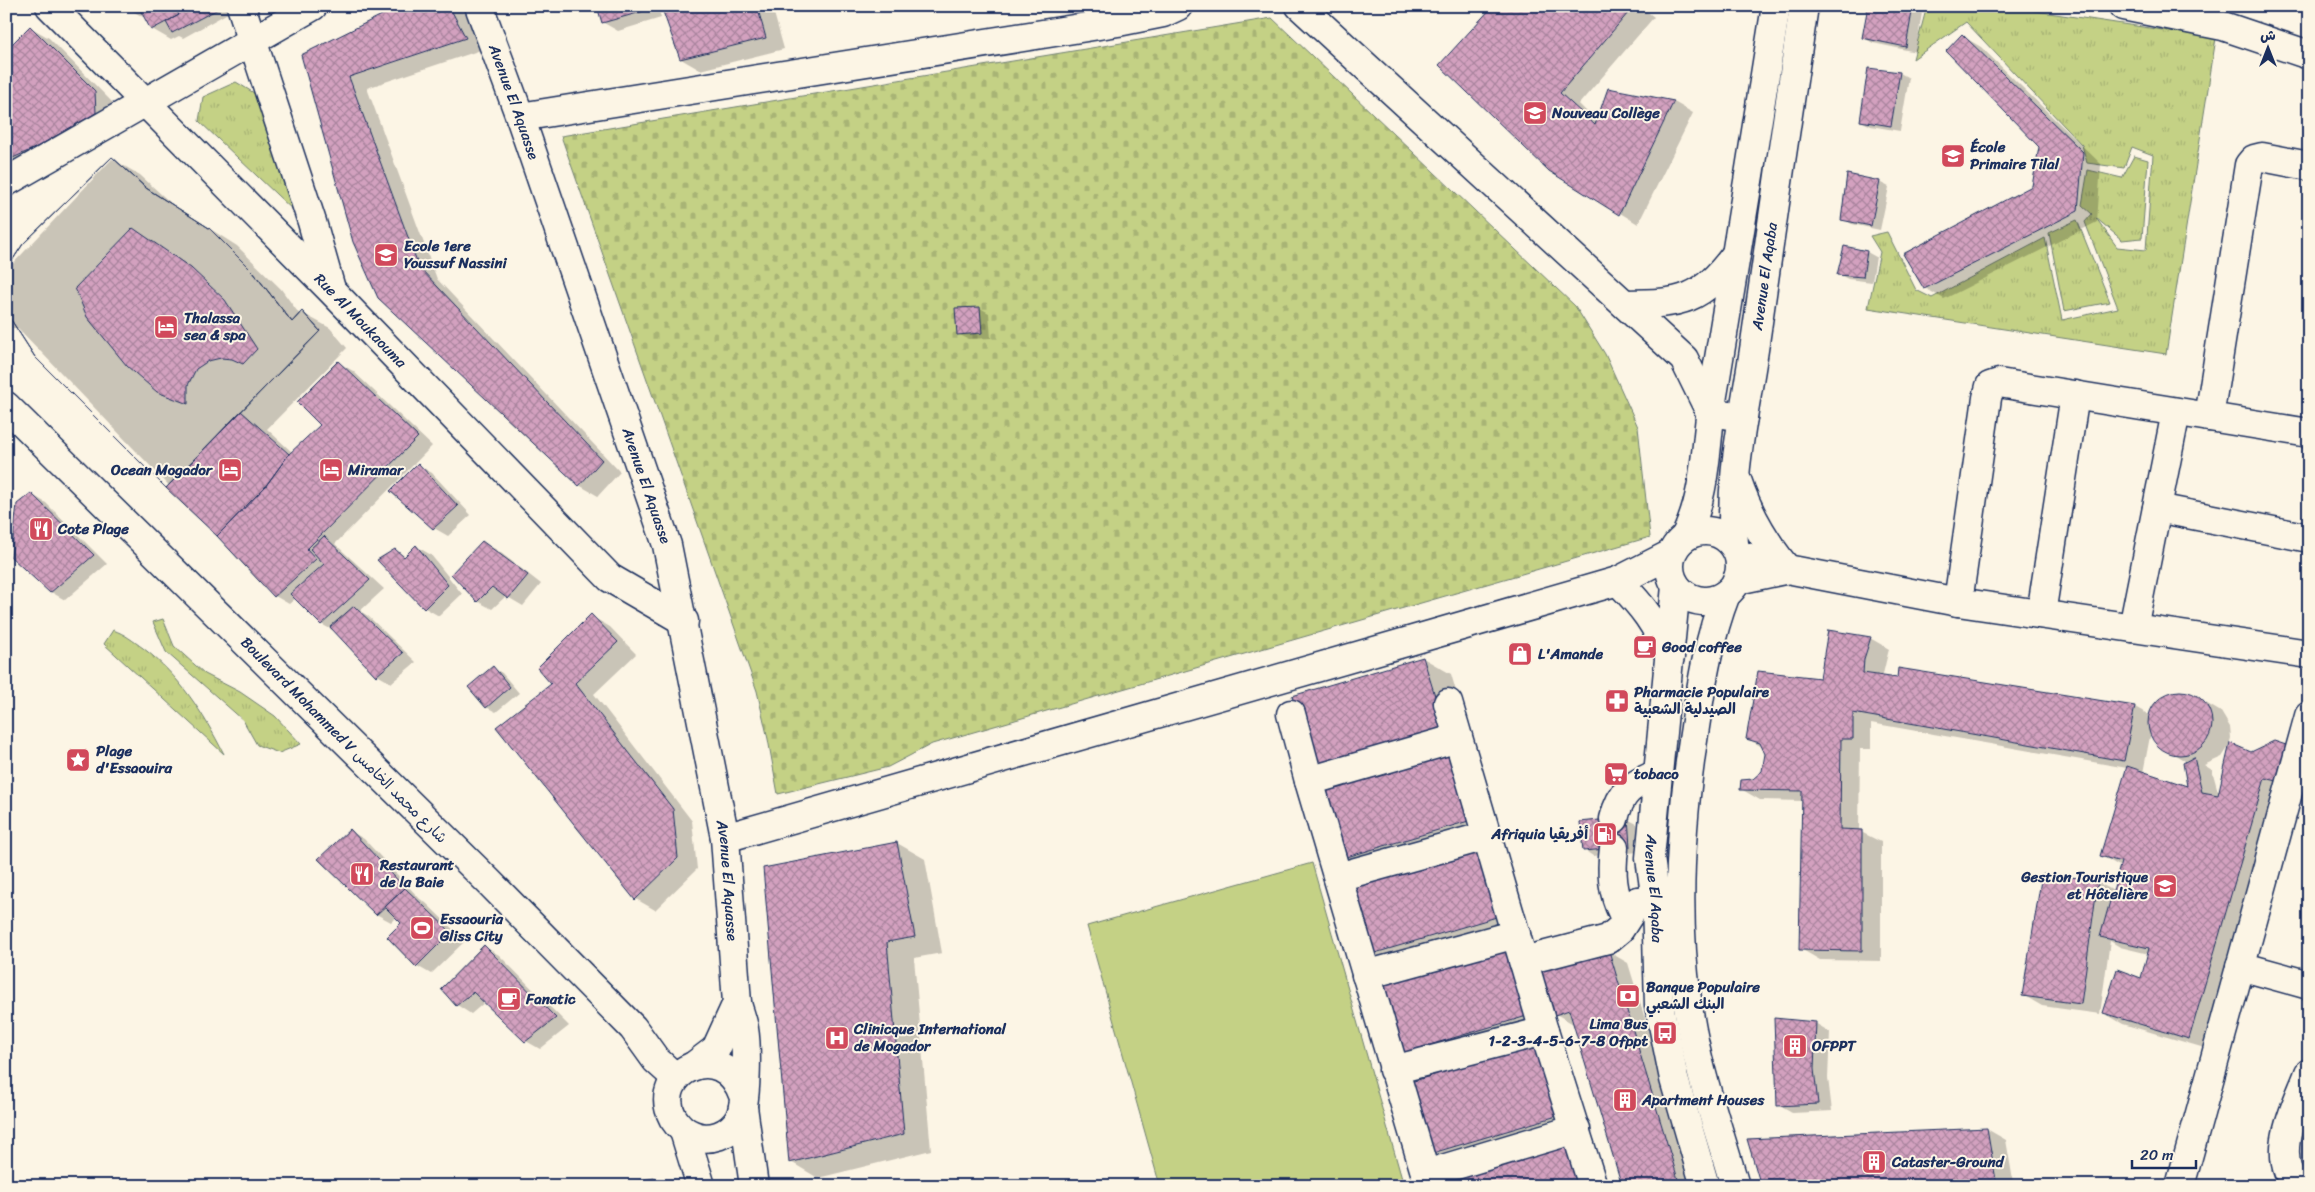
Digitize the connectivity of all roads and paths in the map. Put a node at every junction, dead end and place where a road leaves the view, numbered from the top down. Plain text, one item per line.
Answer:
1 (50, 6) edge
2 (241, 6) edge
3 (313, 6) edge
4 (479, 6) edge
5 (1178, 6) edge
6 (1300, 6) edge
7 (1776, 6) edge
8 (1804, 6) edge
9 (2123, 6) edge
10 (2226, 16) edge
11 (254, 40) junction
12 (2309, 56) edge
13 (145, 103) junction
14 (520, 117) junction
15 (2309, 166) edge
16 (6, 182) edge
17 (1736, 254) junction
18 (331, 290) junction
19 (1626, 304) junction
20 (1684, 359) junction
21 (1718, 365) junction
22 (1751, 371) junction
23 (2076, 395) junction
24 (6, 406) edge
25 (1710, 412) junction
26 (2176, 412) junction
27 (1743, 416) junction
28 (2209, 417) junction
29 (2309, 433) edge
30 (1734, 470) junction
31 (2157, 508) junction
32 (2309, 538) edge
33 (1676, 564) junction
34 (1734, 569) junction
35 (1788, 569) junction
36 (1618, 581) junction
37 (1958, 602) junction
38 (2041, 614) junction
39 (684, 621) junction
40 (2133, 628) junction
41 (2309, 654) edge
42 (1670, 659) junction
43 (1448, 703) dead end
44 (1291, 714) dead end
45 (2309, 716) edge
46 (1458, 738) junction
47 (1657, 774) junction
48 (1309, 781) junction
49 (1614, 819) dead end
50 (1486, 836) junction
51 (724, 838) junction
52 (1614, 848) dead end
53 (1338, 877) junction
54 (1647, 901) junction
55 (1516, 934) junction
56 (1524, 961) junction
57 (2240, 966) junction
58 (1366, 975) junction
59 (2309, 985) edge
60 (736, 993) junction
61 (1544, 1031) junction
62 (1394, 1070) junction
63 (686, 1072) junction
64 (2309, 1072) edge
65 (743, 1101) junction
66 (1576, 1129) junction
67 (684, 1131) junction
68 (1428, 1180) edge
69 (701, 1186) edge
70 (754, 1186) edge
71 (1593, 1186) edge
72 (1705, 1186) edge
73 (1736, 1186) edge
74 (2180, 1186) edge
75 (2298, 1186) edge

1 - 13 street, Rue Al Moukaouma
2 - 11 street
3 - 11 street
4 - 14 street, Avenue El Aquasse
5 - 14 street
6 - 19 street
7 - 17 street, Avenue El Aqaba
8 - 22 street, Avenue El Aqaba
9 - 10 street
10 - 12 street
11 - 13 street
11 - 18 street
13 - 16 street
13 - 18 street, Rue Al Moukaouma
14 - 39 street, Avenue El Aquasse
15 - 28 street
17 - 19 street
17 - 21 street, Avenue El Aqaba
18 - 39 street, Rue Al Moukaouma
19 - 20 street
20 - 21 street
20 - 25 street
21 - 22 street
21 - 25 street, Avenue El Aqaba
22 - 27 street, Avenue El Aqaba
23 - 26 street
23 - 37 street
23 - 38 street
24 - 63 street, Boulevard Mohammed V شارع محمد الخامس
25 - 27 street
25 - 33 street, Avenue El Aqaba
26 - 28 street
26 - 31 street
27 - 30 street, Avenue El Aqaba
28 - 29 street
30 - 34 street, Avenue El Aqaba
30 - 35 street
31 - 32 street
31 - 40 street
33 - 34 street
33 - 34 street
33 - 36 street
33 - 42 street, Avenue El Aqaba
34 - 35 street
34 - 73 street, Avenue El Aqaba
35 - 37 street
36 - 42 street
36 - 51 street
37 - 38 street
38 - 40 street
39 - 51 street, Avenue El Aquasse
40 - 41 street
42 - 47 street, Avenue El Aqaba
43 - 46 street
44 - 48 street
45 - 57 street
46 - 48 street
46 - 50 street
47 - 49 street
47 - 54 street, Avenue El Aqaba
48 - 53 street
50 - 53 street
50 - 55 street
51 - 60 street, Avenue El Aquasse
52 - 54 street
53 - 58 street
54 - 56 street
54 - 72 street, Avenue El Aqaba
55 - 56 street
55 - 58 street
56 - 61 street
57 - 59 street
57 - 74 street
58 - 62 street
60 - 63 street
60 - 65 street
61 - 62 street
61 - 66 street
62 - 68 street
63 - 65 street
63 - 67 street
64 - 75 street
65 - 67 street
65 - 70 street
66 - 68 street
66 - 71 street
67 - 69 street

